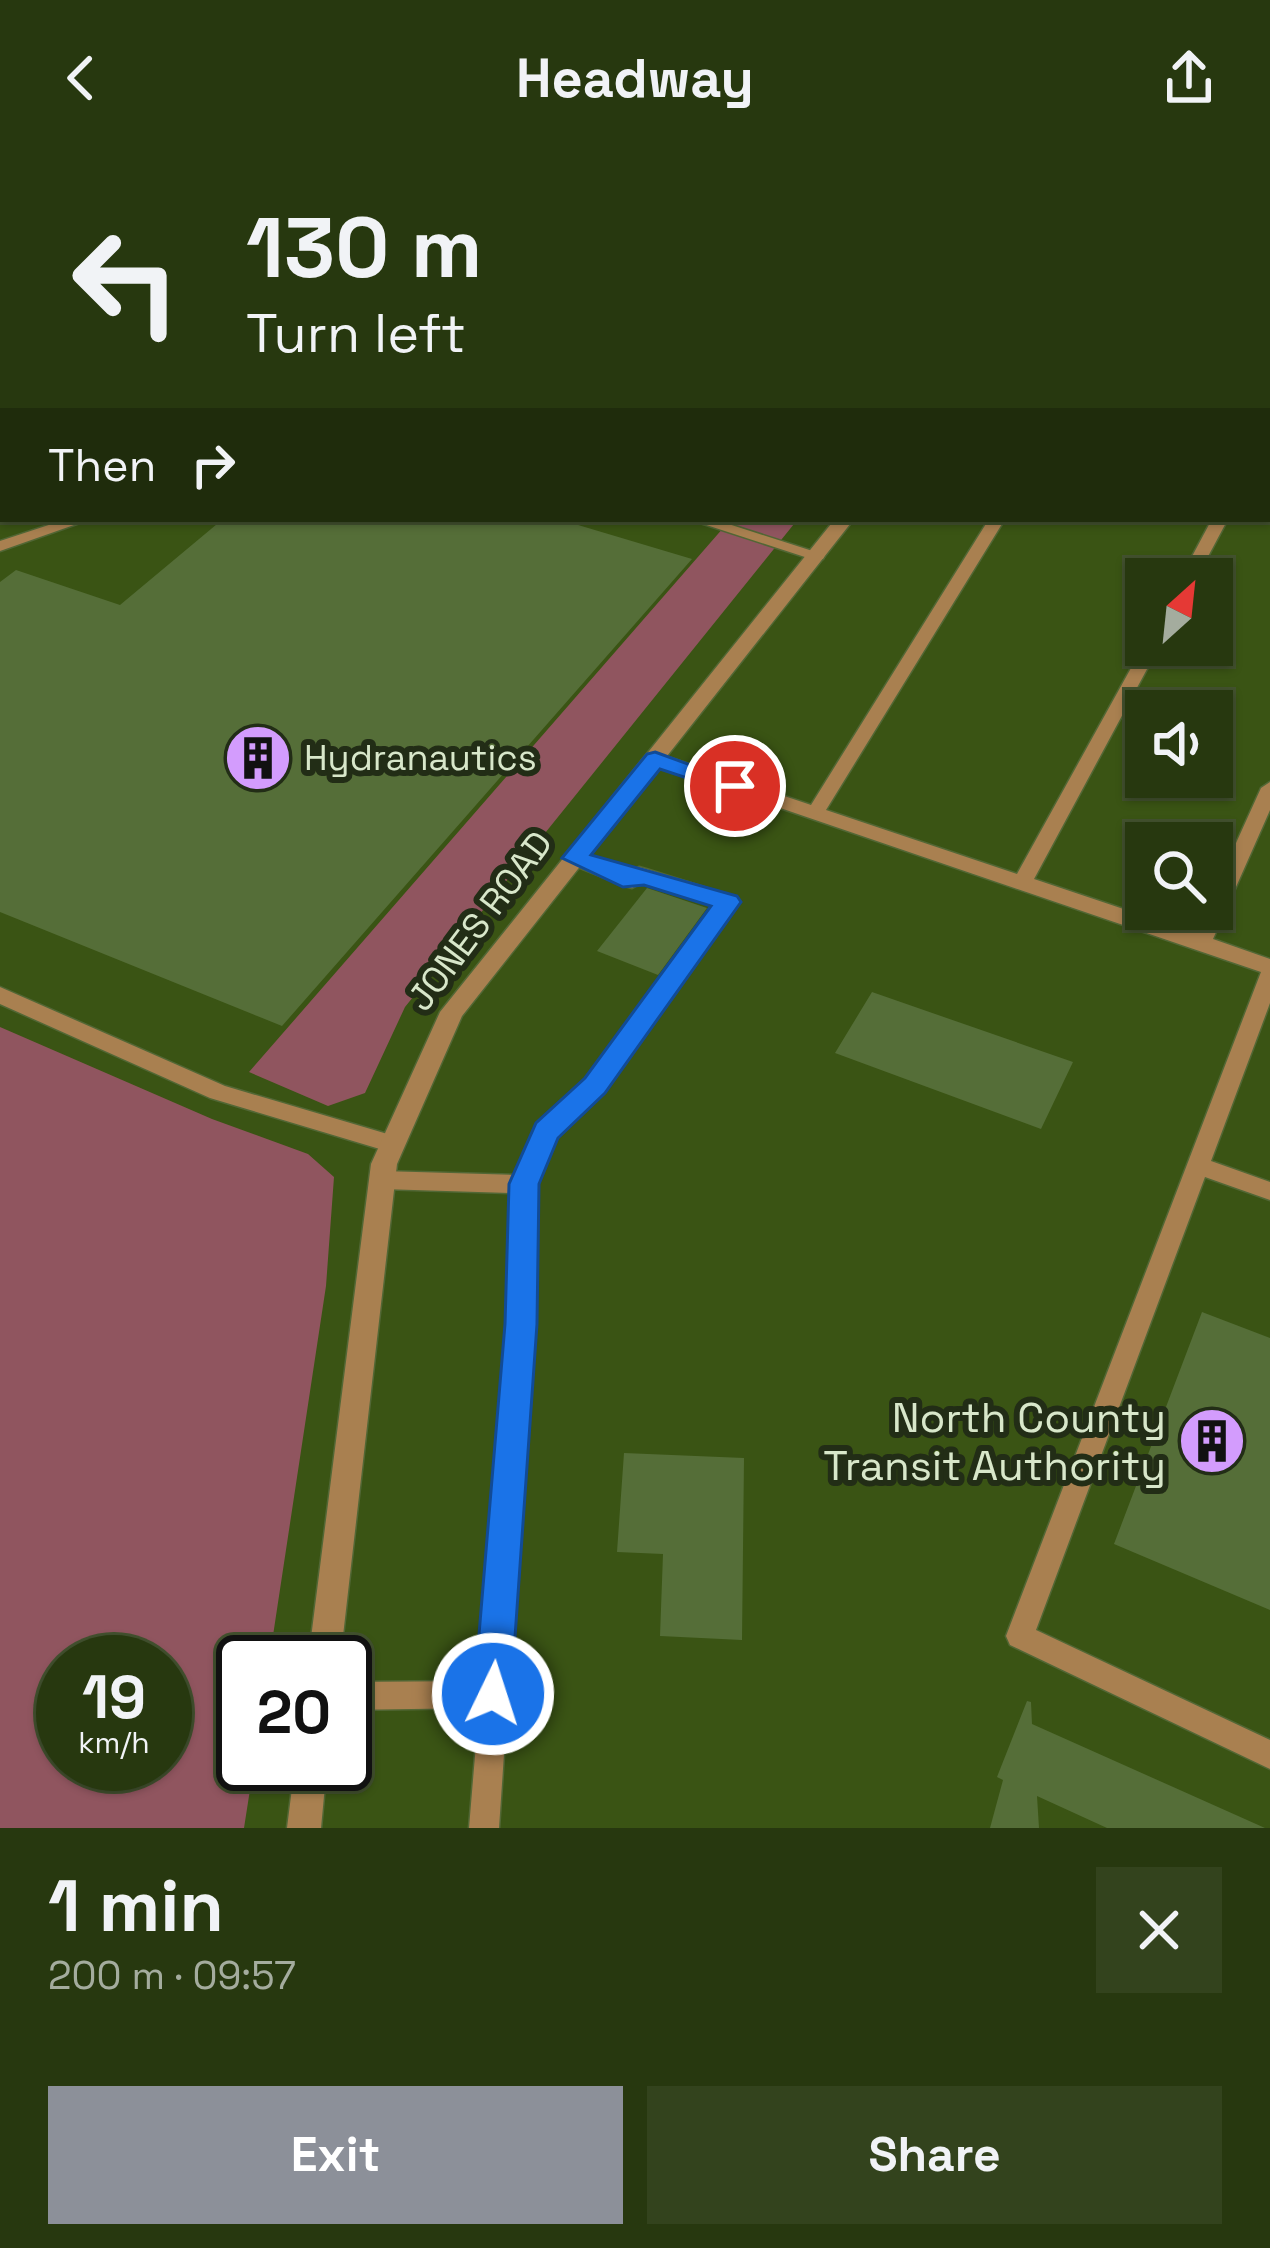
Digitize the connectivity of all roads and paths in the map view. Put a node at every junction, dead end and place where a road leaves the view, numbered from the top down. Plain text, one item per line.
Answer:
1 (74, 522) edge
2 (706, 522) edge
3 (843, 522) edge
4 (995, 522) edge
5 (1218, 522) edge
6 (0, 546) edge
7 (817, 555) junction
8 (1199, 558) edge
9 (1140, 666) edge
10 (655, 759) junction
11 (1270, 788) edge
12 (815, 813) junction
13 (575, 858) junction
14 (1022, 883) junction
15 (1201, 943) junction
16 (1270, 971) edge
17 (0, 995) edge
18 (393, 1144) junction
19 (1198, 1166) junction
20 (382, 1180) junction
21 (524, 1184) junction
22 (1270, 1191) edge
23 (327, 1635) edge
24 (493, 1694) junction
25 (372, 1696) edge
26 (1270, 1755) edge
27 (308, 1791) edge
28 (304, 1828) edge
29 (484, 1828) edge

1 - 6 lane
2 - 7 lane
3 - 7 street, JONES ROAD
4 - 12 lane
5 - 8 lane
7 - 10 street, JONES ROAD
9 - 14 lane
10 - 12 lane
10 - 13 street, JONES ROAD
11 - 15 lane
12 - 14 lane
13 - 18 street, JONES ROAD
13 - 21 lane
14 - 15 lane
15 - 16 lane
16 - 19 lane
17 - 18 lane
18 - 20 street, JONES ROAD
19 - 22 lane
19 - 26 lane
20 - 21 lane
20 - 23 street, JONES ROAD
21 - 24 lane
24 - 25 lane
24 - 29 lane
27 - 28 street

